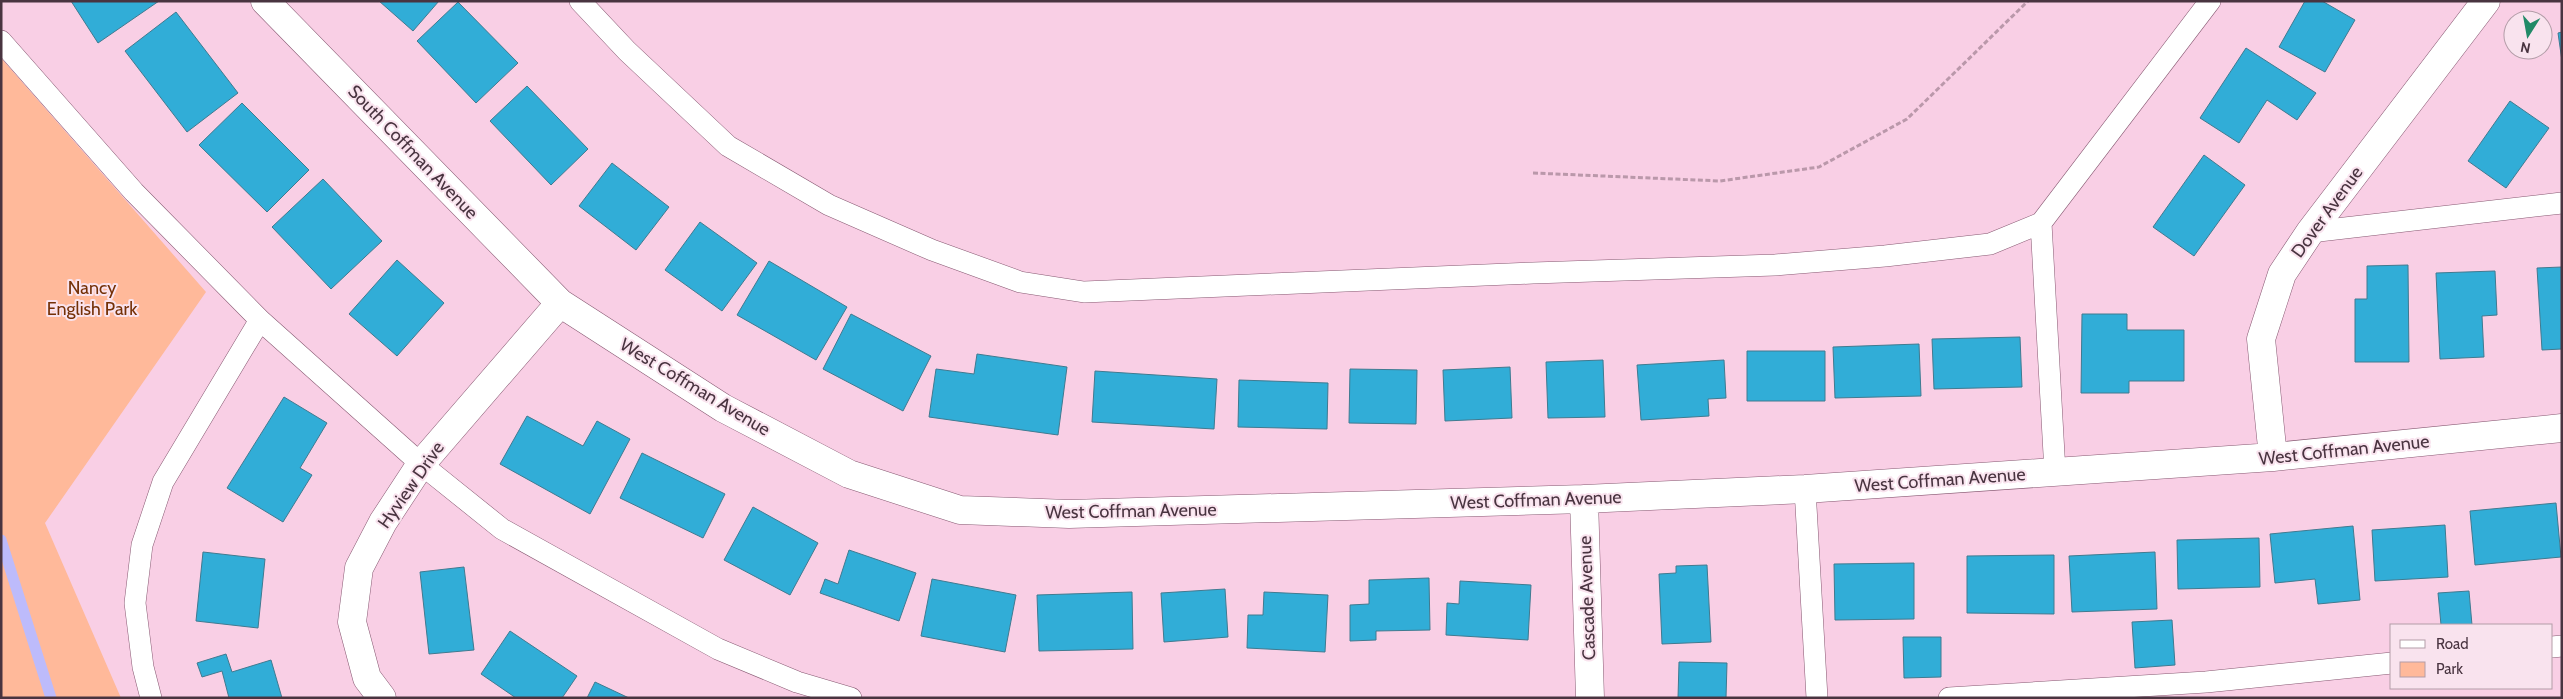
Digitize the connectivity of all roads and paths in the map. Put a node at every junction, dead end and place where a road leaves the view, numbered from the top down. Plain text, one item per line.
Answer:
1 (265, 1) edge
2 (580, 1) edge
3 (2028, 1) edge
4 (2210, 1) edge
5 (2486, 1) edge
6 (1, 41) edge
7 (1533, 173) dead end
8 (2562, 203) edge
9 (2041, 223) junction
10 (2310, 232) junction
11 (560, 303) junction
12 (260, 320) junction
13 (2562, 428) edge
14 (2273, 457) junction
15 (421, 464) junction
16 (2055, 472) junction
17 (1805, 489) junction
18 (1584, 498) junction
19 (2390, 663) edge
20 (152, 698) edge
21 (382, 698) edge
22 (851, 698) edge
23 (1590, 698) edge
24 (1817, 698) edge
25 (1949, 698) edge

1 - 11 street, South Coffman Avenue
2 - 9 lane
3 - 7 path
4 - 9 lane
5 - 10 street, Dover Avenue
6 - 12 lane
8 - 10 lane
9 - 16 lane
10 - 14 street, Dover Avenue
11 - 15 street, Hyview Drive
11 - 18 street, West Coffman Avenue
12 - 15 lane
12 - 20 lane
13 - 14 street, West Coffman Avenue
14 - 16 street, West Coffman Avenue
15 - 21 street, Hyview Drive
15 - 22 lane
16 - 17 street, West Coffman Avenue
17 - 18 street, West Coffman Avenue
17 - 24 lane
18 - 23 street, Cascade Avenue
19 - 25 lane

